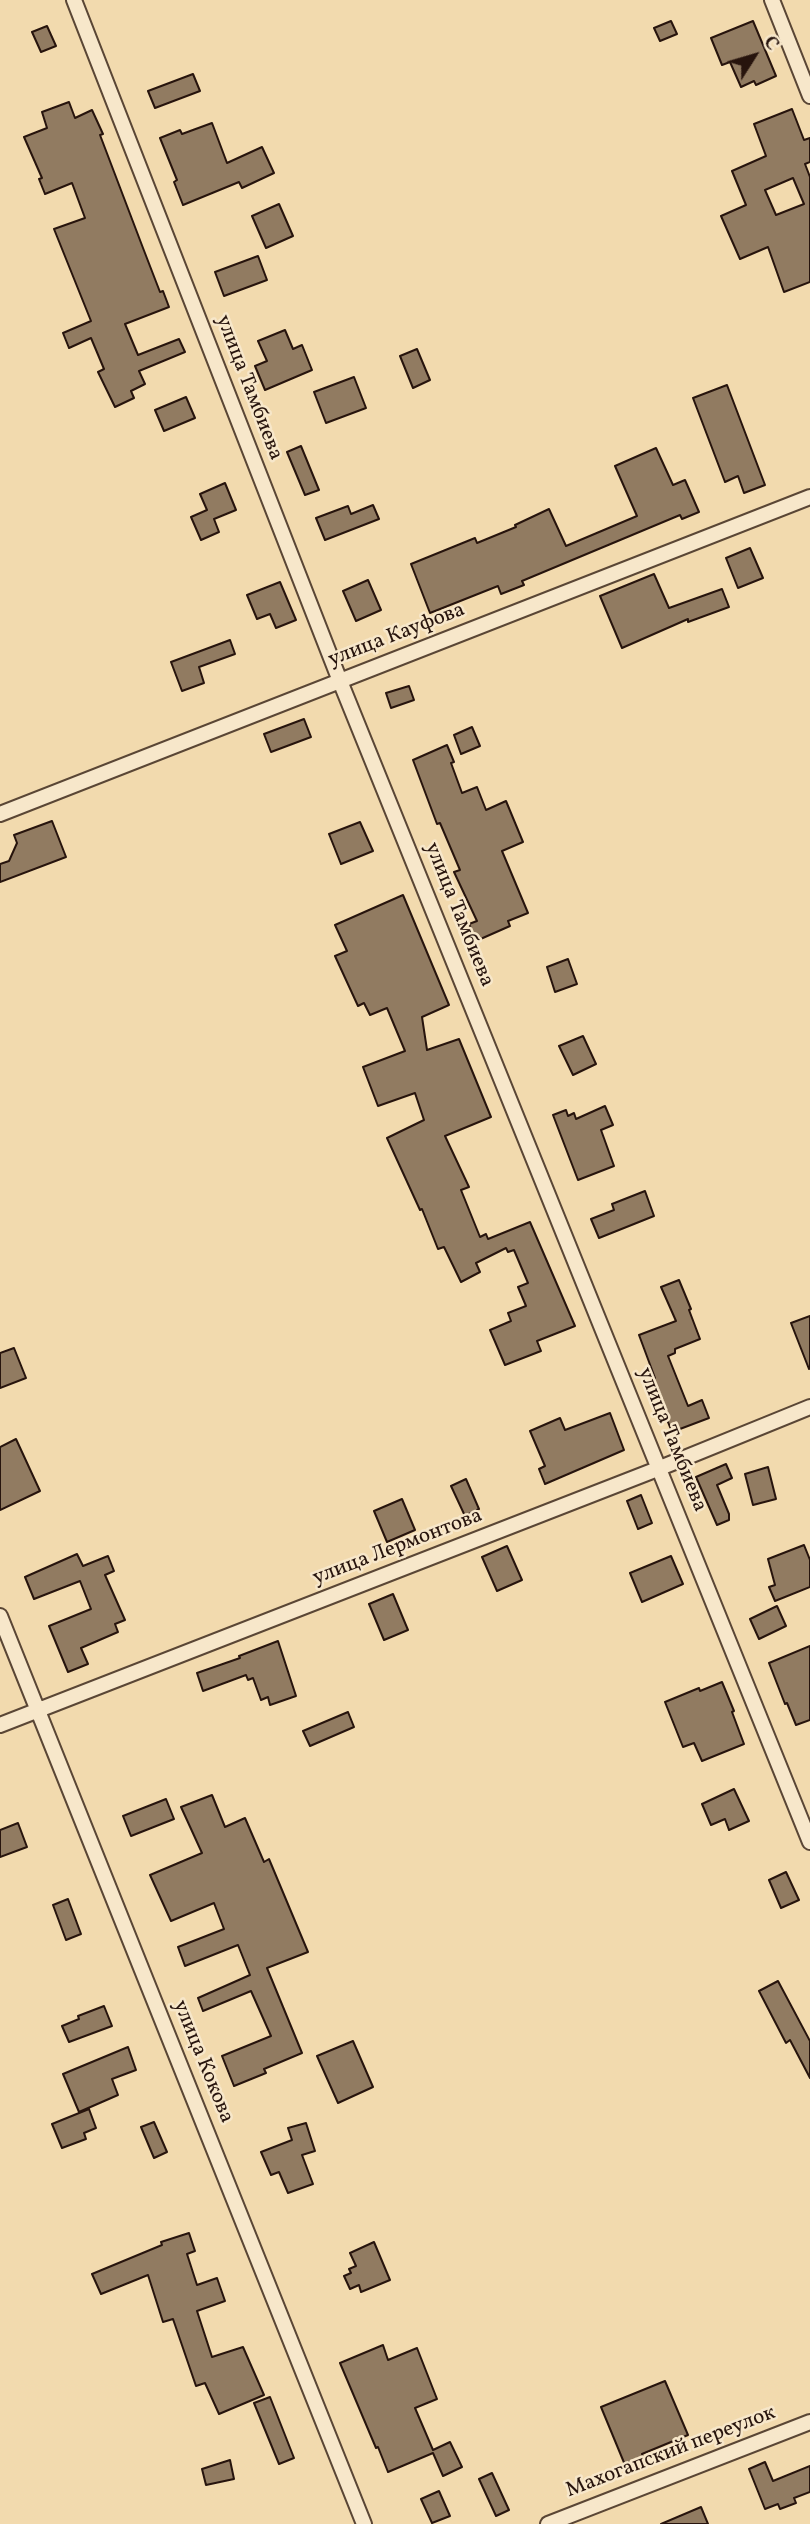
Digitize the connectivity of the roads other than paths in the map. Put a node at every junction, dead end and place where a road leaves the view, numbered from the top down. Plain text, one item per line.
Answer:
1 (74, 0) edge
2 (772, 0) edge
3 (810, 96) edge
4 (810, 497) edge
5 (340, 681) junction
6 (0, 814) edge
7 (810, 1407) edge
8 (660, 1468) junction
9 (0, 1616) edge
10 (39, 1710) junction
11 (0, 1725) edge
12 (810, 1842) edge
13 (810, 2421) edge
14 (364, 2524) edge
15 (548, 2524) edge

1 - 5 street, улица Тамбиева
2 - 3 street
4 - 5 street, улица Кауфова
5 - 6 street, улица Кауфова
5 - 8 street, улица Тамбиева
7 - 8 street, улица Лермонтова
8 - 10 street, улица Лермонтова
8 - 12 street, улица Тамбиева
9 - 10 street, улица Кокова
10 - 11 street, улица Лермонтова
10 - 14 street, улица Кокова
13 - 15 street, Махогапский переулок

